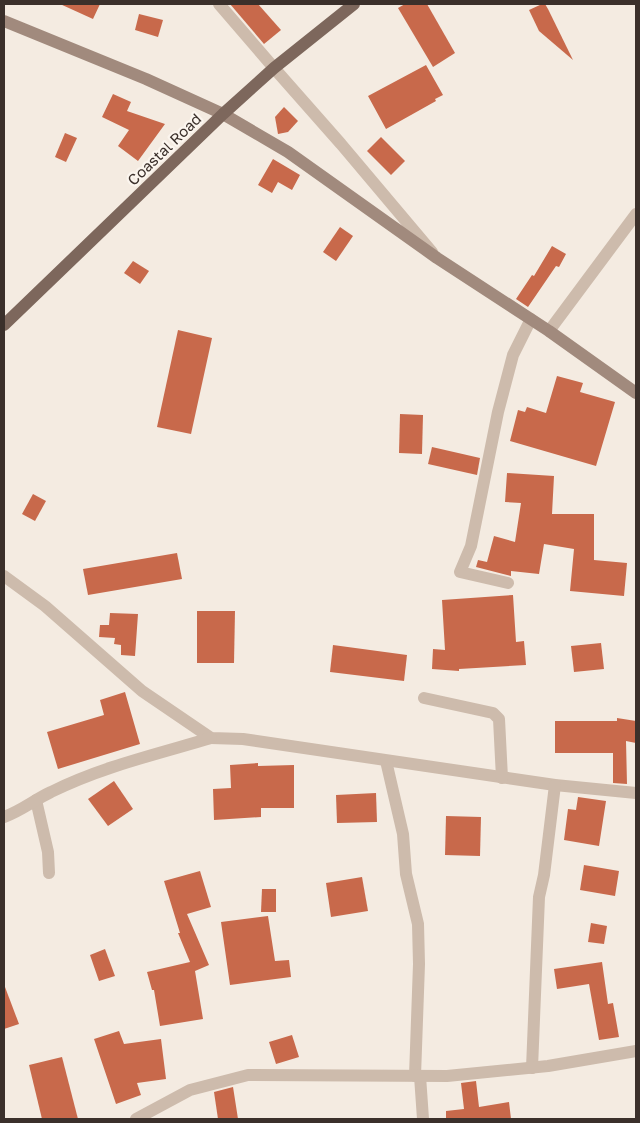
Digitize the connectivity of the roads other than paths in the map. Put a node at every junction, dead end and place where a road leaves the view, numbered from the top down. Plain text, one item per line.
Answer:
1 (219, 4) edge
2 (354, 4) edge
3 (4, 21) edge
4 (274, 68) junction
5 (223, 114) junction
6 (636, 214) edge
7 (436, 258) junction
8 (531, 319) junction
9 (4, 325) edge
10 (549, 331) junction
11 (636, 393) edge
12 (4, 576) edge
13 (508, 583) dead end
14 (424, 698) dead end
15 (211, 738) junction
16 (386, 762) junction
17 (502, 778) junction
18 (555, 785) junction
19 (636, 793) edge
20 (36, 800) junction
21 (4, 818) edge
22 (49, 873) dead end
23 (636, 1051) edge
24 (532, 1068) junction
25 (418, 1076) junction
26 (136, 1119) edge
27 (423, 1119) edge

1 - 4 street
2 - 4 main road, Coastal Road
3 - 5 street
4 - 5 main road, Coastal Road
4 - 7 street
5 - 7 street
5 - 9 main road, Coastal Road
6 - 10 street
7 - 8 street
8 - 10 street
8 - 13 street
10 - 11 street
12 - 15 street
14 - 17 street
15 - 16 street
15 - 20 street
16 - 17 street
16 - 25 street
17 - 18 street
18 - 19 street
18 - 24 street
20 - 21 street
20 - 22 street
23 - 24 street
24 - 25 street
25 - 26 street
25 - 27 street

